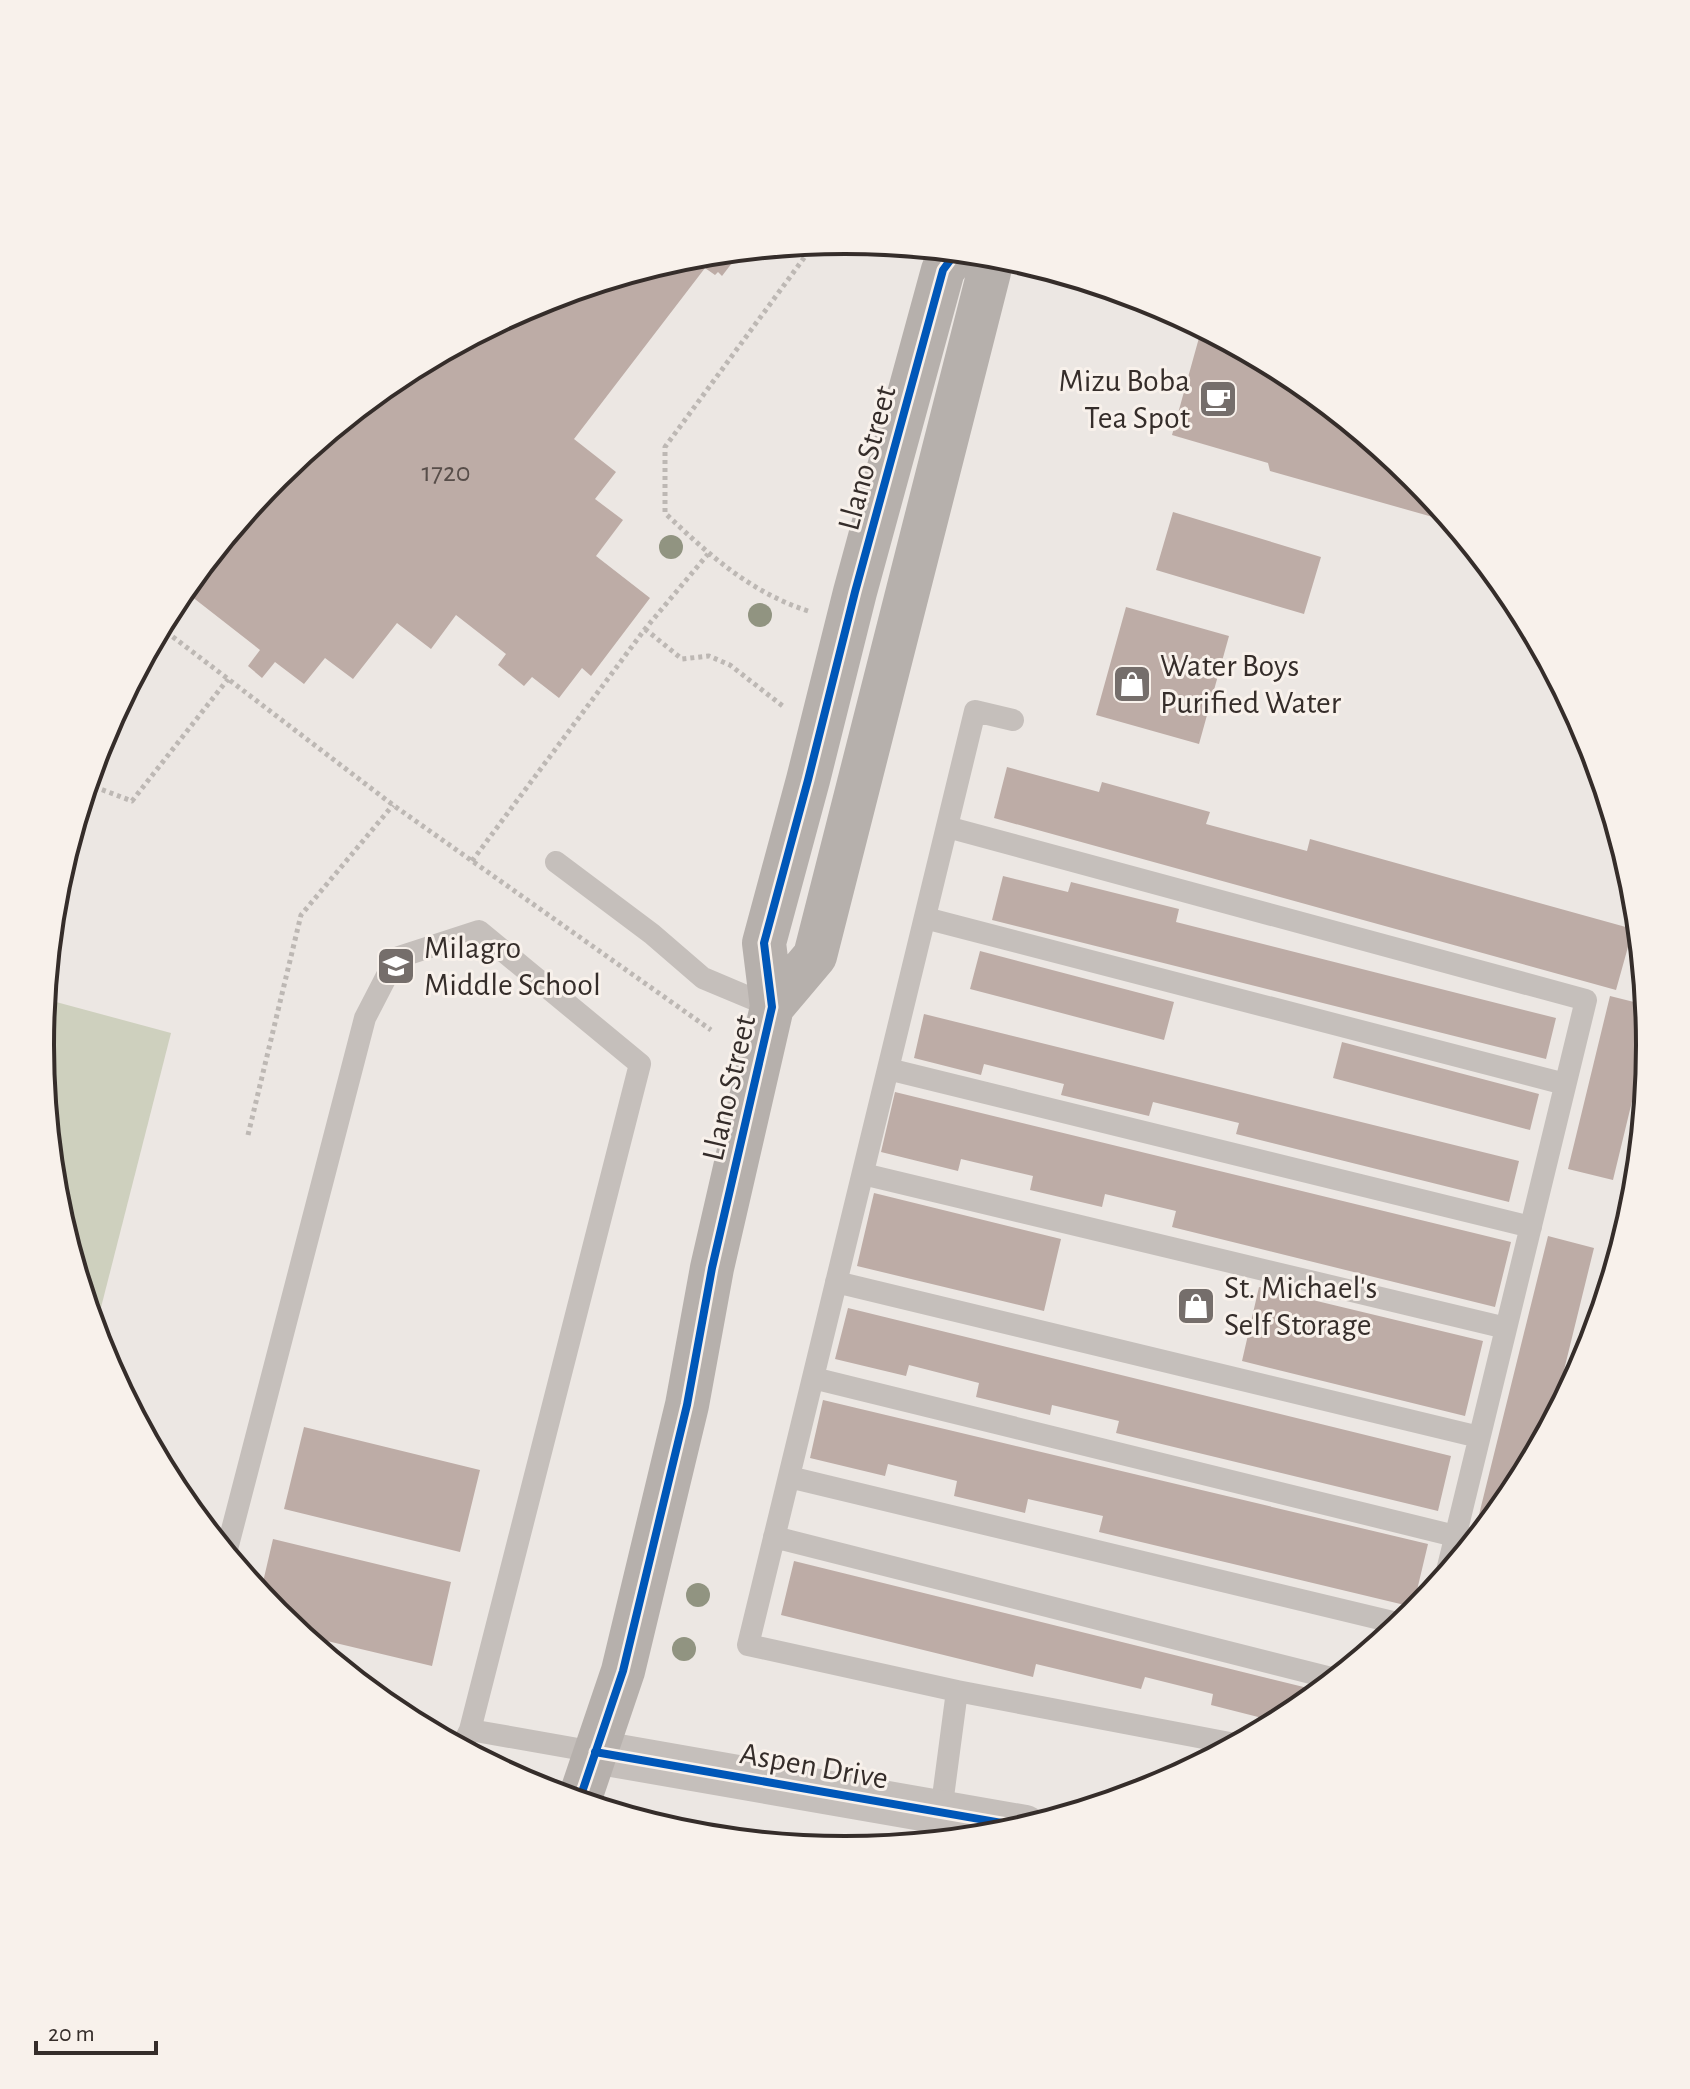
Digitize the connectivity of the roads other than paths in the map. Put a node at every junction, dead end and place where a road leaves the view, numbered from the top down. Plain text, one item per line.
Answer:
1 (950, 260) edge
2 (987, 267) edge
3 (834, 598) junction
4 (903, 604) junction
5 (1013, 720) dead end
6 (947, 827) junction
7 (556, 862) dead end
8 (925, 918) junction
9 (772, 1007) junction
10 (888, 1069) junction
11 (1565, 1084) junction
12 (863, 1174) junction
13 (1531, 1227) junction
14 (836, 1282) junction
15 (1506, 1328) junction
16 (813, 1378) junction
17 (1479, 1437) junction
18 (789, 1477) junction
19 (1455, 1536) junction
20 (774, 1537) junction
21 (229, 1541) edge
22 (1451, 1552) edge
23 (1387, 1621) edge
24 (1322, 1676) edge
25 (957, 1691) junction
26 (466, 1739) edge
27 (1219, 1741) edge
28 (595, 1752) junction
29 (582, 1791) edge
30 (938, 1826) edge
31 (963, 1826) edge

1 - 3 street, Llano Street
2 - 4 street, Llano Street
3 - 4 street
3 - 9 street, Llano Street
4 - 9 street, Llano Street
5 - 6 lane
6 - 8 lane
6 - 11 lane
7 - 9 lane
8 - 10 lane
8 - 11 lane
9 - 28 street, Llano Street
10 - 12 lane
10 - 13 lane
11 - 13 lane
12 - 14 lane
12 - 15 lane
13 - 15 lane
14 - 16 lane
14 - 17 lane
15 - 17 lane
16 - 18 lane
16 - 19 lane
17 - 19 lane
18 - 20 lane
18 - 23 lane
19 - 22 lane
20 - 24 lane
20 - 25 lane
21 - 26 lane
25 - 27 lane
25 - 30 lane
26 - 28 lane
28 - 29 street, Llano Street
28 - 30 street, Aspen Drive
30 - 31 street, Aspen Drive

